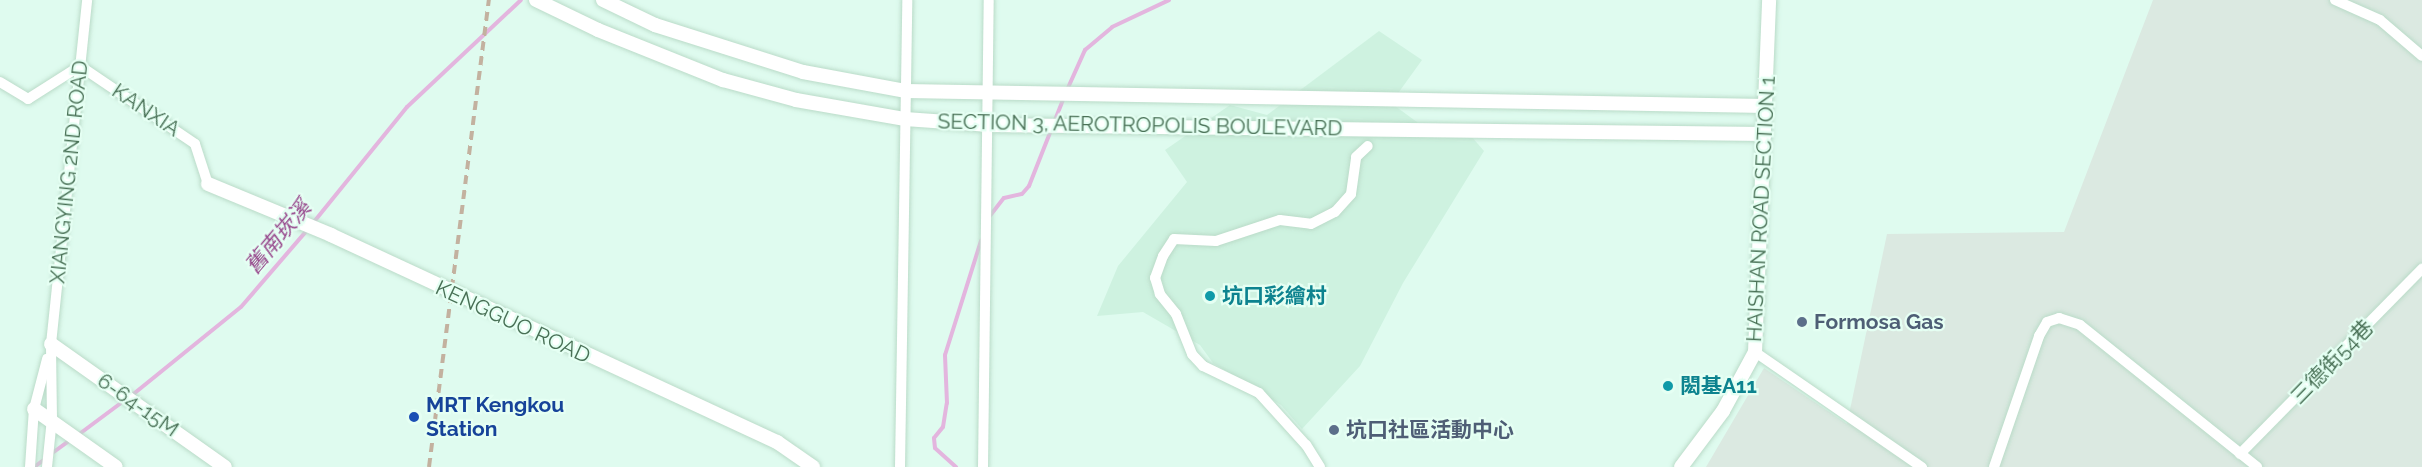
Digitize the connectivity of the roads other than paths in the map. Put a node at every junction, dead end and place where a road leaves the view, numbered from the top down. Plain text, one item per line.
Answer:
1 (87, 0) edge
2 (536, 0) edge
3 (603, 0) edge
4 (907, 0) edge
5 (989, 0) edge
6 (1769, 0) edge
7 (2335, 0) edge
8 (2422, 56) edge
9 (80, 66) junction
10 (0, 82) edge
11 (906, 91) junction
12 (990, 94) junction
13 (1766, 106) junction
14 (905, 119) junction
15 (990, 125) junction
16 (1765, 134) junction
17 (1368, 146) dead end
18 (208, 184) joint
19 (2422, 269) edge
20 (51, 344) junction
21 (1755, 352) junction
22 (34, 409) junction
23 (52, 419) junction
24 (2240, 454) junction
25 (30, 467) edge
26 (47, 467) edge
27 (116, 467) edge
28 (225, 467) edge
29 (813, 467) edge
30 (900, 467) edge
31 (983, 467) edge
32 (1320, 467) edge
33 (1681, 467) edge
34 (1922, 467) edge
35 (1994, 467) edge
36 (2257, 467) edge

1 - 9 street, XIANGYING 2ND ROAD
2 - 14 street, SECTION 3, AEROTROPOLIS BOULEVARD
3 - 11 street, SECTION 3, AEROTROPOLIS BOULEVARD
4 - 11 street
5 - 12 street
6 - 13 street, HAISHAN ROAD SECTION 1
7 - 8 street
9 - 10 street
9 - 18 street, KANXIA
9 - 20 street, XIANGYING 2ND ROAD
11 - 12 street, SECTION 3, AEROTROPOLIS BOULEVARD
11 - 14 street
12 - 13 street, SECTION 3, AEROTROPOLIS BOULEVARD
12 - 15 street
13 - 16 street, HAISHAN ROAD SECTION 1
14 - 15 street, SECTION 3, AEROTROPOLIS BOULEVARD
14 - 30 street
15 - 16 street, SECTION 3, AEROTROPOLIS BOULEVARD
15 - 31 street
16 - 21 street, HAISHAN ROAD SECTION 1
17 - 32 street
18 - 29 street, KENGGUO ROAD
19 - 24 street, 三德街54巷
20 - 22 street, XIANGYING 2ND ROAD
20 - 23 street, XIANGYING 2ND ROAD
20 - 28 street, 6-64-15M
21 - 33 street, HAISHAN ROAD SECTION 1
21 - 34 street
22 - 23 street
22 - 25 street, XIANGYING 2ND ROAD
23 - 26 street, XIANGYING 2ND ROAD
23 - 27 street
24 - 35 street
24 - 36 street

